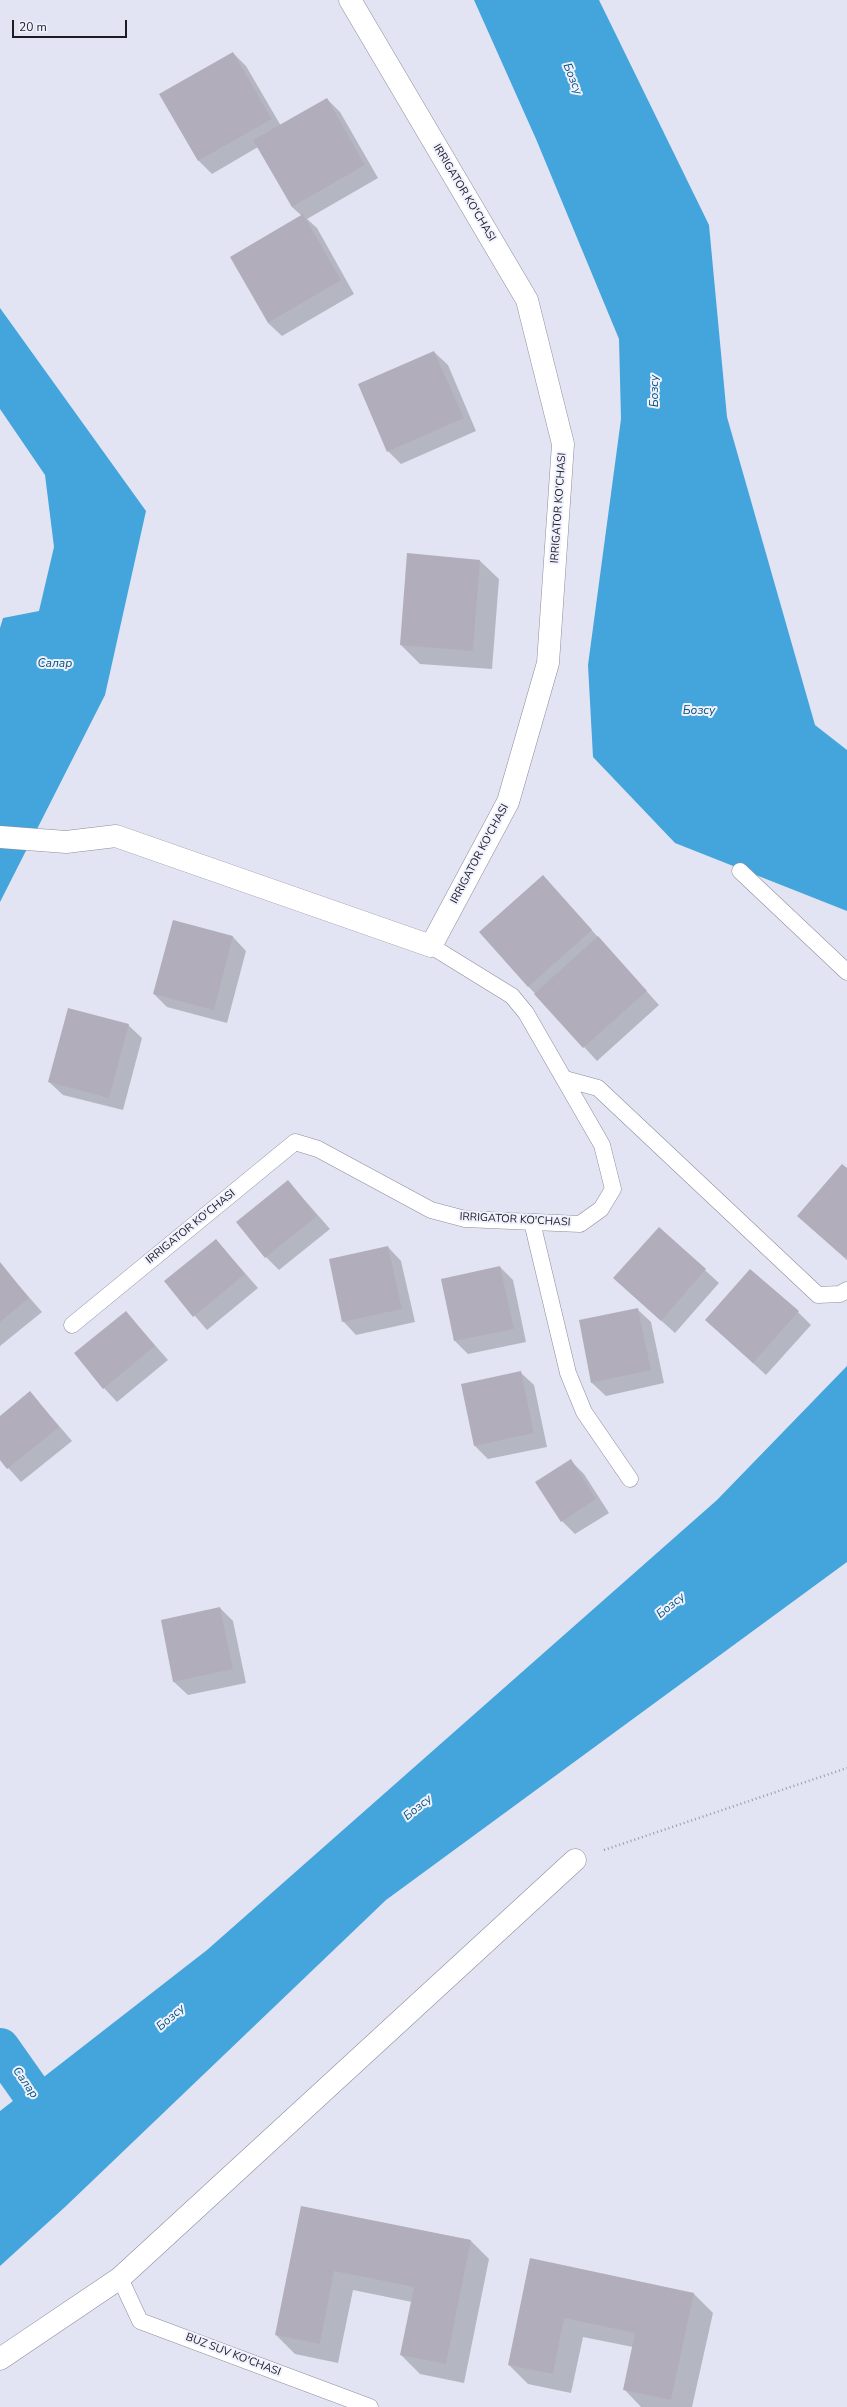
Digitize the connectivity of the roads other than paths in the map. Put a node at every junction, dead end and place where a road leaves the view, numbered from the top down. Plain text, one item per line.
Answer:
1 (350, 0) edge
2 (0, 837) edge
3 (740, 871) dead end
4 (431, 946) junction
5 (847, 972) edge
6 (565, 1079) junction
7 (532, 1222) junction
8 (847, 1290) edge
9 (72, 1325) dead end
10 (630, 1479) dead end
11 (575, 1860) road end
12 (120, 2278) junction
13 (0, 2359) edge
14 (370, 2407) edge

1 - 4 street, IRRIGATOR KO'CHASI
2 - 4 street, IRRIGATOR KO'CHASI
3 - 5 lane
4 - 6 lane, IRRIGATOR KO'CHASI
6 - 7 lane, IRRIGATOR KO'CHASI
6 - 8 lane
7 - 9 lane, IRRIGATOR KO'CHASI
7 - 10 lane
11 - 12 street
12 - 13 street
12 - 14 lane, BUZ SUV KO'CHASI

